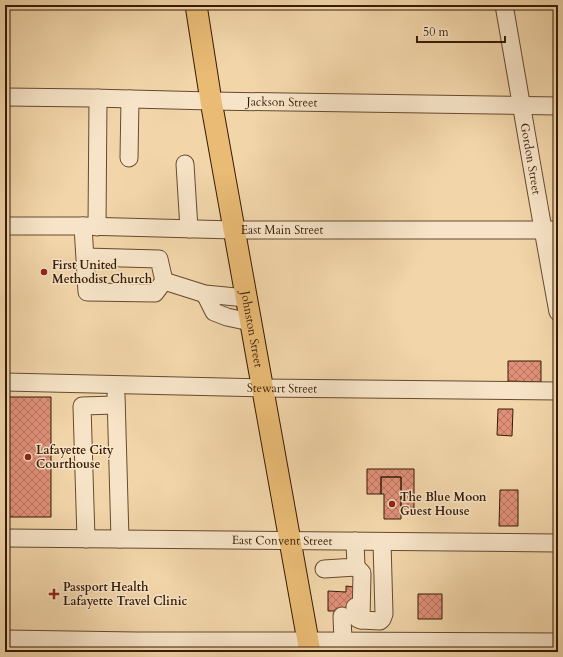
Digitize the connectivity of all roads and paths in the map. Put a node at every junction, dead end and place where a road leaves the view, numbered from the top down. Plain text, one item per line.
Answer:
1 (196, 5) edge
2 (504, 5) edge
3 (5, 97) edge
4 (98, 98) junction
5 (130, 99) junction
6 (211, 101) junction
7 (522, 105) junction
8 (558, 106) edge
9 (129, 158) dead end
10 (186, 164) dead end
11 (5, 226) edge
12 (90, 226) junction
13 (188, 229) junction
14 (234, 230) junction
15 (550, 230) edge
16 (84, 257) junction
17 (164, 281) junction
18 (205, 294) junction
19 (246, 298) junction
20 (558, 312) edge
21 (250, 322) junction
22 (5, 382) edge
23 (116, 385) junction
24 (262, 388) junction
25 (558, 391) edge
26 (116, 405) junction
27 (5, 538) edge
28 (86, 539) junction
29 (120, 539) junction
30 (290, 541) junction
31 (355, 541) junction
32 (382, 542) junction
33 (558, 543) edge
34 (356, 567) junction
35 (324, 569) dead end
36 (353, 610) junction
37 (5, 639) edge
38 (343, 641) junction
39 (558, 642) edge
40 (23, 646) edge
41 (309, 646) edge
42 (137, 647) edge
43 (395, 647) edge
44 (516, 647) edge

1 - 6 main road, Johnston Street
2 - 7 street, Gordon Street
3 - 4 street, Jackson Street
4 - 5 street, Jackson Street
4 - 12 street
5 - 6 street, Jackson Street
5 - 9 street
6 - 7 street, Jackson Street
6 - 14 main road, Johnston Street
7 - 8 street, Jackson Street
7 - 15 street, Gordon Street
10 - 13 street
11 - 12 street, East Main Street
12 - 13 street, East Main Street
12 - 16 street
13 - 14 street, East Main Street
14 - 15 street, East Main Street
14 - 19 main road, Johnston Street
15 - 20 street, Gordon Street
16 - 17 street
16 - 17 street
17 - 18 street
18 - 19 street
18 - 21 street
19 - 21 main road, Johnston Street
21 - 24 main road, Johnston Street
22 - 23 street, Stewart Street
23 - 24 street, Stewart Street
23 - 26 street
24 - 25 street, Stewart Street
24 - 30 main road, Johnston Street
26 - 28 street
26 - 29 street
27 - 28 street, East Convent Street
28 - 29 street, East Convent Street
29 - 30 street, East Convent Street
30 - 31 street, East Convent Street
30 - 41 main road, Johnston Street
31 - 32 street, East Convent Street
31 - 34 street
32 - 33 street, East Convent Street
32 - 36 street
34 - 35 street
34 - 36 street
36 - 38 street
37 - 40 street
38 - 41 street
38 - 43 street
39 - 44 street
40 - 42 street
41 - 42 street
43 - 44 street

